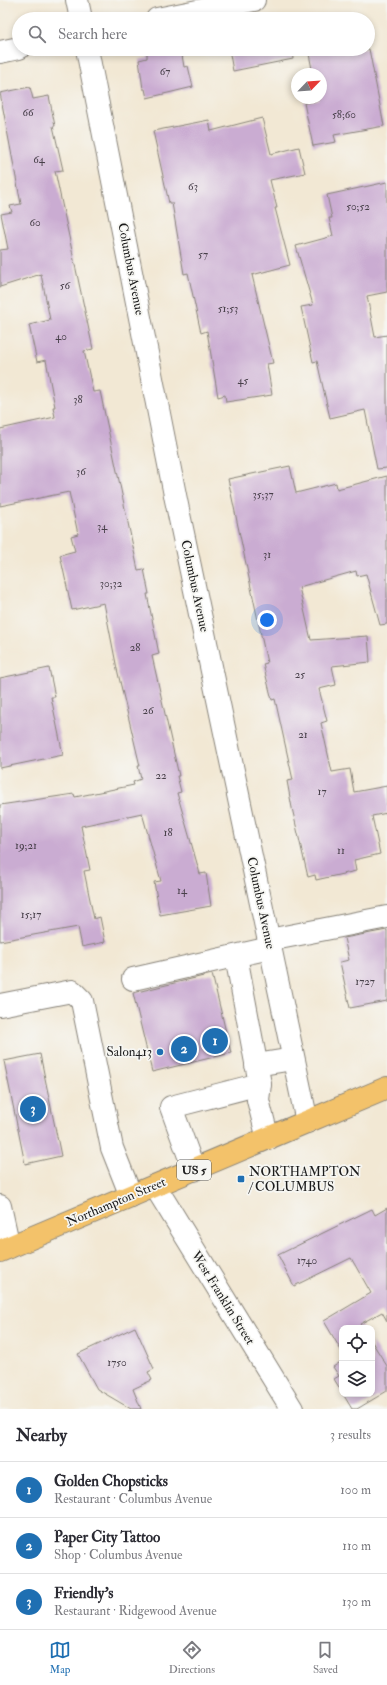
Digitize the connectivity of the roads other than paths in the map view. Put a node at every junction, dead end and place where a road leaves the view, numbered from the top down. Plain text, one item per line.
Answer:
1 (77, 0) edge
2 (254, 0) edge
3 (80, 12) edge
4 (193, 12) edge
5 (12, 49) edge
6 (0, 52) edge
7 (88, 56) edge
8 (387, 917) edge
9 (269, 944) junction
10 (236, 956) junction
11 (133, 979) dead end
12 (0, 1005) edge
13 (293, 1059) junction
14 (258, 1075) junction
15 (387, 1088) edge
16 (307, 1122) junction
17 (268, 1139) junction
18 (194, 1170) junction
19 (155, 1186) junction
20 (131, 1196) junction
21 (0, 1206) edge
22 (4, 1249) edge
23 (292, 1409) edge

1 - 3 street
2 - 4 street
5 - 6 street
7 - 9 street, Columbus Avenue
8 - 9 street
9 - 10 street
9 - 13 street, Columbus Avenue
10 - 11 street
10 - 14 street
12 - 20 street
13 - 14 street
13 - 16 street, Columbus Avenue
14 - 17 street
14 - 18 street
15 - 16 main road, Northampton Street / US 5
16 - 17 main road, Northampton Street / US 5
17 - 18 main road, Northampton Street / US 5
18 - 19 main road, Northampton Street / US 5
19 - 20 main road, Northampton Street / US 5
19 - 23 street, West Franklin Street
20 - 22 main road, Northampton Street / US 5
21 - 22 street

